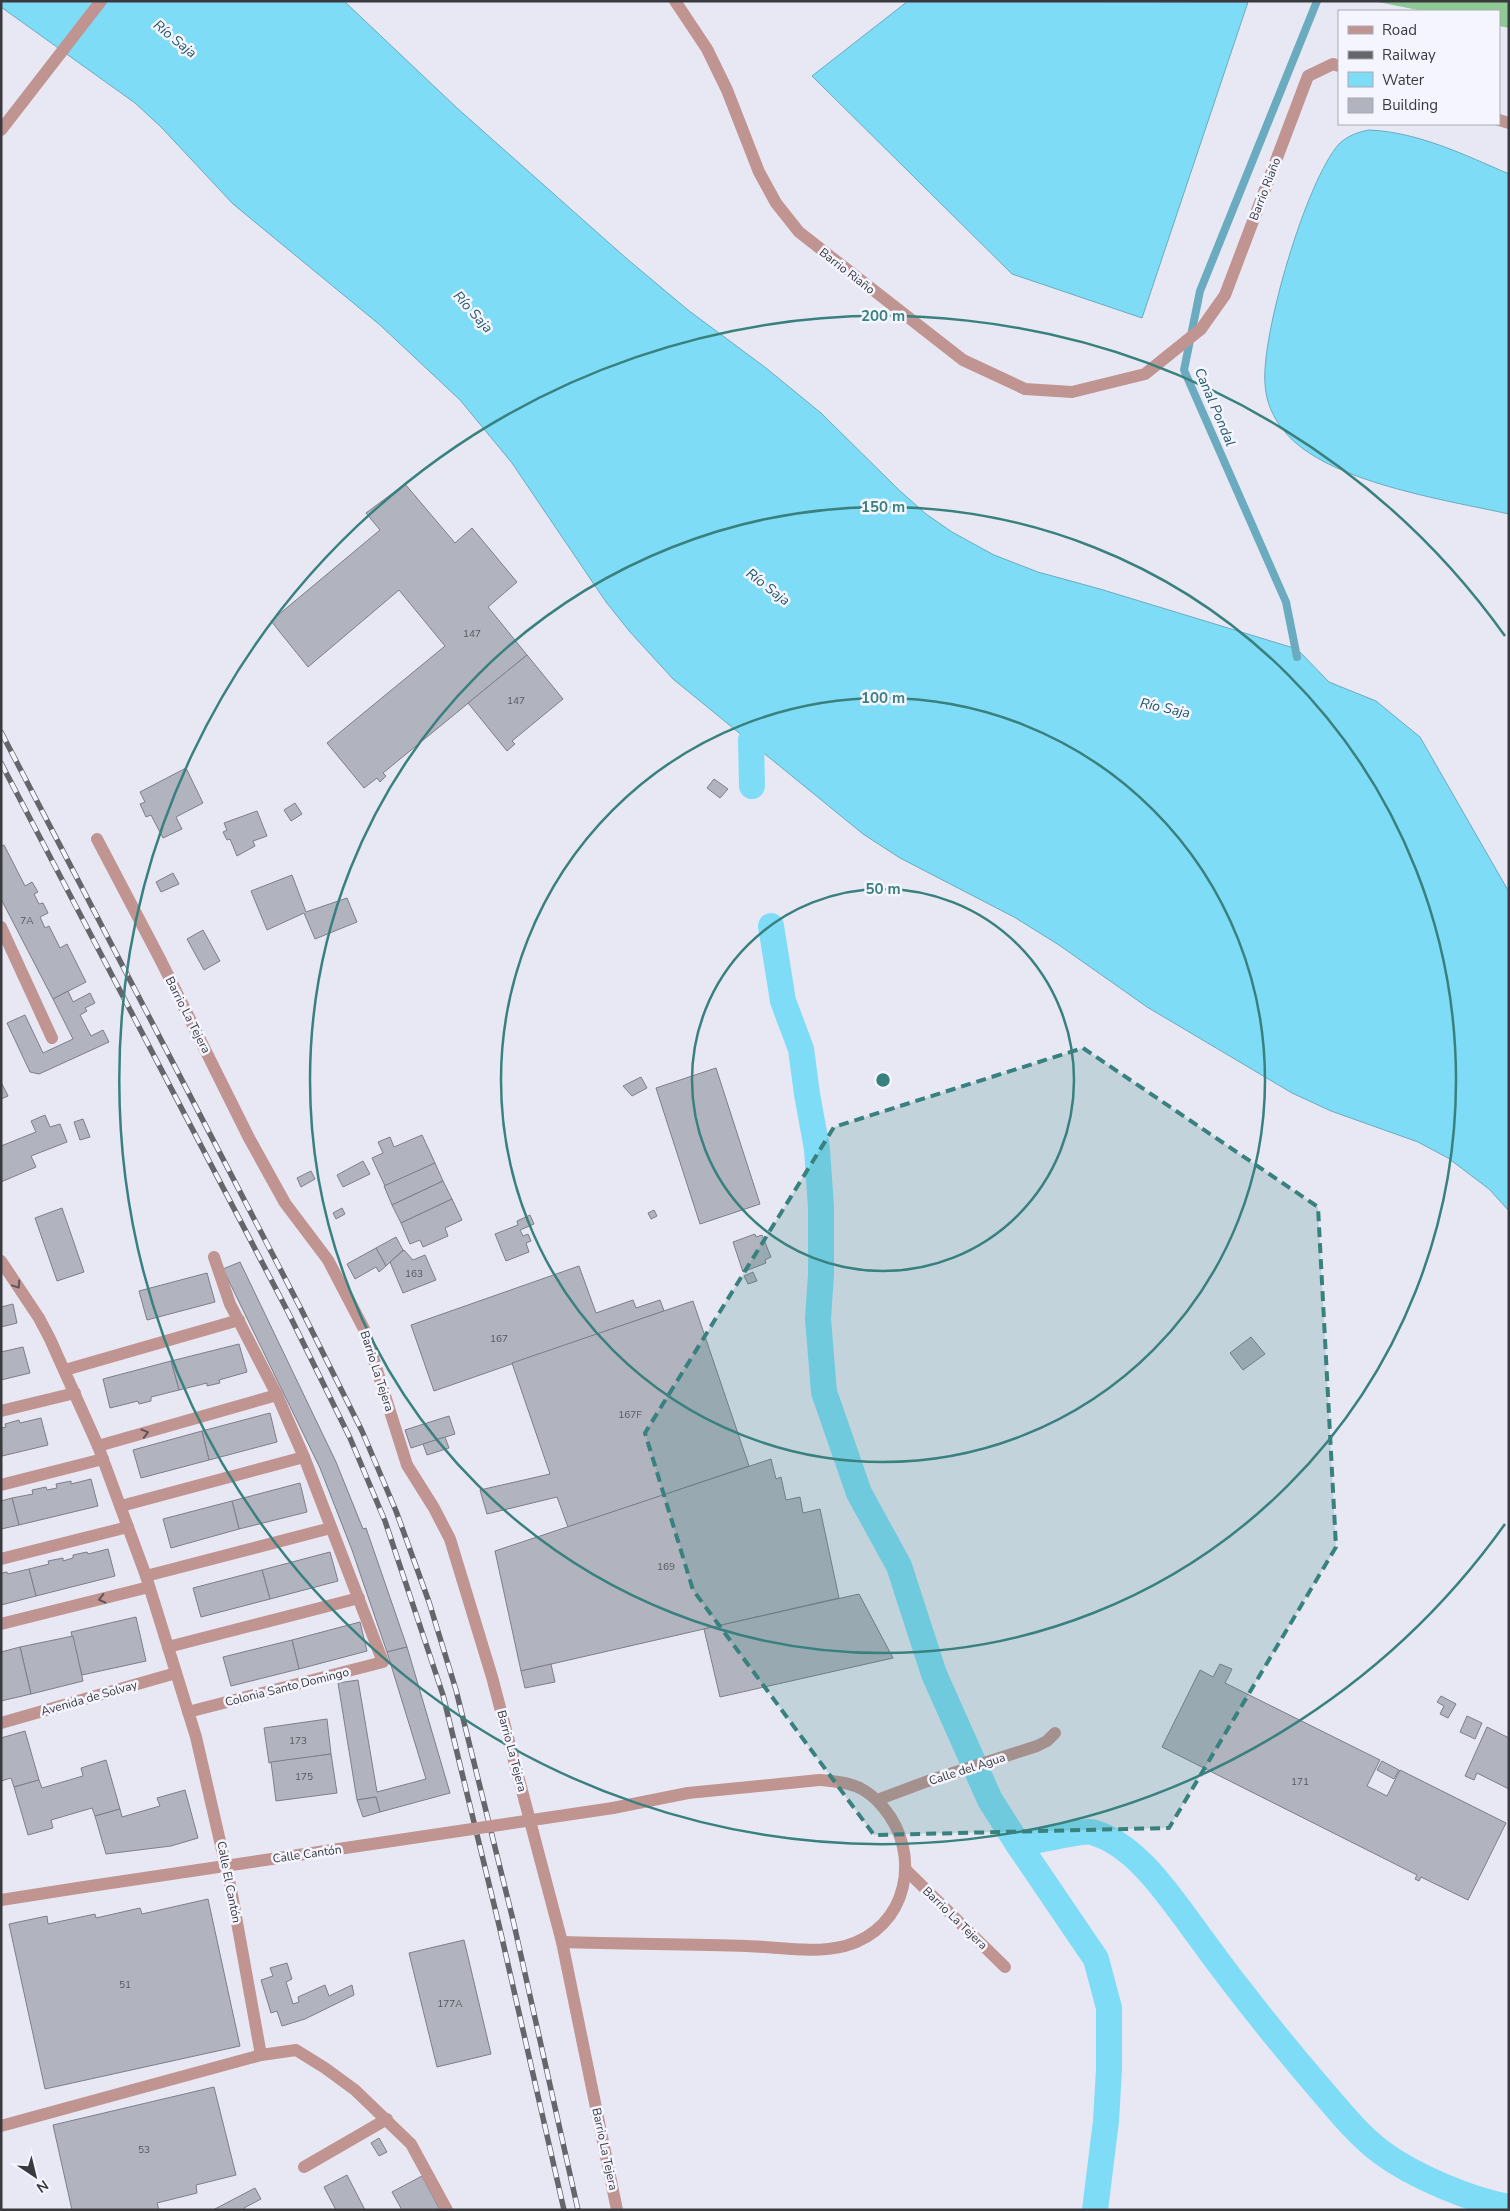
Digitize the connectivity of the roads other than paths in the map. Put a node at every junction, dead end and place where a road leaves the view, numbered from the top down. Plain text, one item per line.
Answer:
1 (101, 1) edge
2 (675, 1) edge
3 (1338, 66) edge
4 (1, 130) edge
5 (96, 839) dead end
6 (1, 927) edge
7 (52, 1038) dead end
8 (214, 1256) dead end
9 (1, 1261) edge
10 (239, 1320) junction
11 (65, 1370) junction
12 (74, 1393) junction
13 (277, 1396) junction
14 (1, 1411) edge
15 (98, 1446) junction
16 (304, 1457) junction
17 (103, 1459) junction
18 (1, 1485) edge
19 (121, 1506) junction
20 (128, 1527) junction
21 (331, 1528) junction
22 (1, 1559) edge
23 (148, 1582) junction
24 (359, 1598) junction
25 (1, 1624) edge
26 (168, 1647) junction
27 (176, 1673) junction
28 (188, 1712) junction
29 (1, 1723) edge
30 (1055, 1733) dead end
31 (877, 1800) junction
32 (613, 1808) joint
33 (905, 1869) junction
34 (1, 1900) edge
35 (562, 1942) junction
36 (1005, 1967) dead end
37 (261, 2055) junction
38 (387, 2119) junction
39 (1, 2126) edge
40 (304, 2167) dead end
41 (447, 2210) edge
42 (617, 2210) edge

1 - 4 street
2 - 3 street, Barrio Riaño
5 - 35 street, Barrio La Tejera
6 - 7 street
8 - 10 street, Colonia Santo Domingo
9 -> 11 street
10 - 11 street
10 - 13 street, Colonia Santo Domingo
11 - 12 street
12 - 14 street
12 - 15 street
15 -> 13 street
13 - 16 street, Colonia Santo Domingo
15 - 17 street
16 - 19 street
16 - 21 street, Colonia Santo Domingo
17 - 18 street
17 - 19 street
19 - 20 street
20 - 22 street
20 - 23 street
21 - 23 street
21 - 24 street, Colonia Santo Domingo
23 -> 25 street
23 - 26 street
24 - 26 street
24 - 28 street, Colonia Santo Domingo
26 - 27 street
27 - 28 street
27 - 29 street, Avenida de Solvay
28 - 37 street, Calle El Cantón
30 - 31 street, Calle del Agua
31 - 32 street, Barrio La Tejera
31 - 33 street, Barrio La Tejera
32 - 34 street, Calle Cantón, bridge
33 - 35 street, Barrio La Tejera
33 - 36 street, Barrio La Tejera
35 - 42 street, Barrio La Tejera
37 - 38 street
37 - 39 street
38 - 40 street
38 - 41 street

